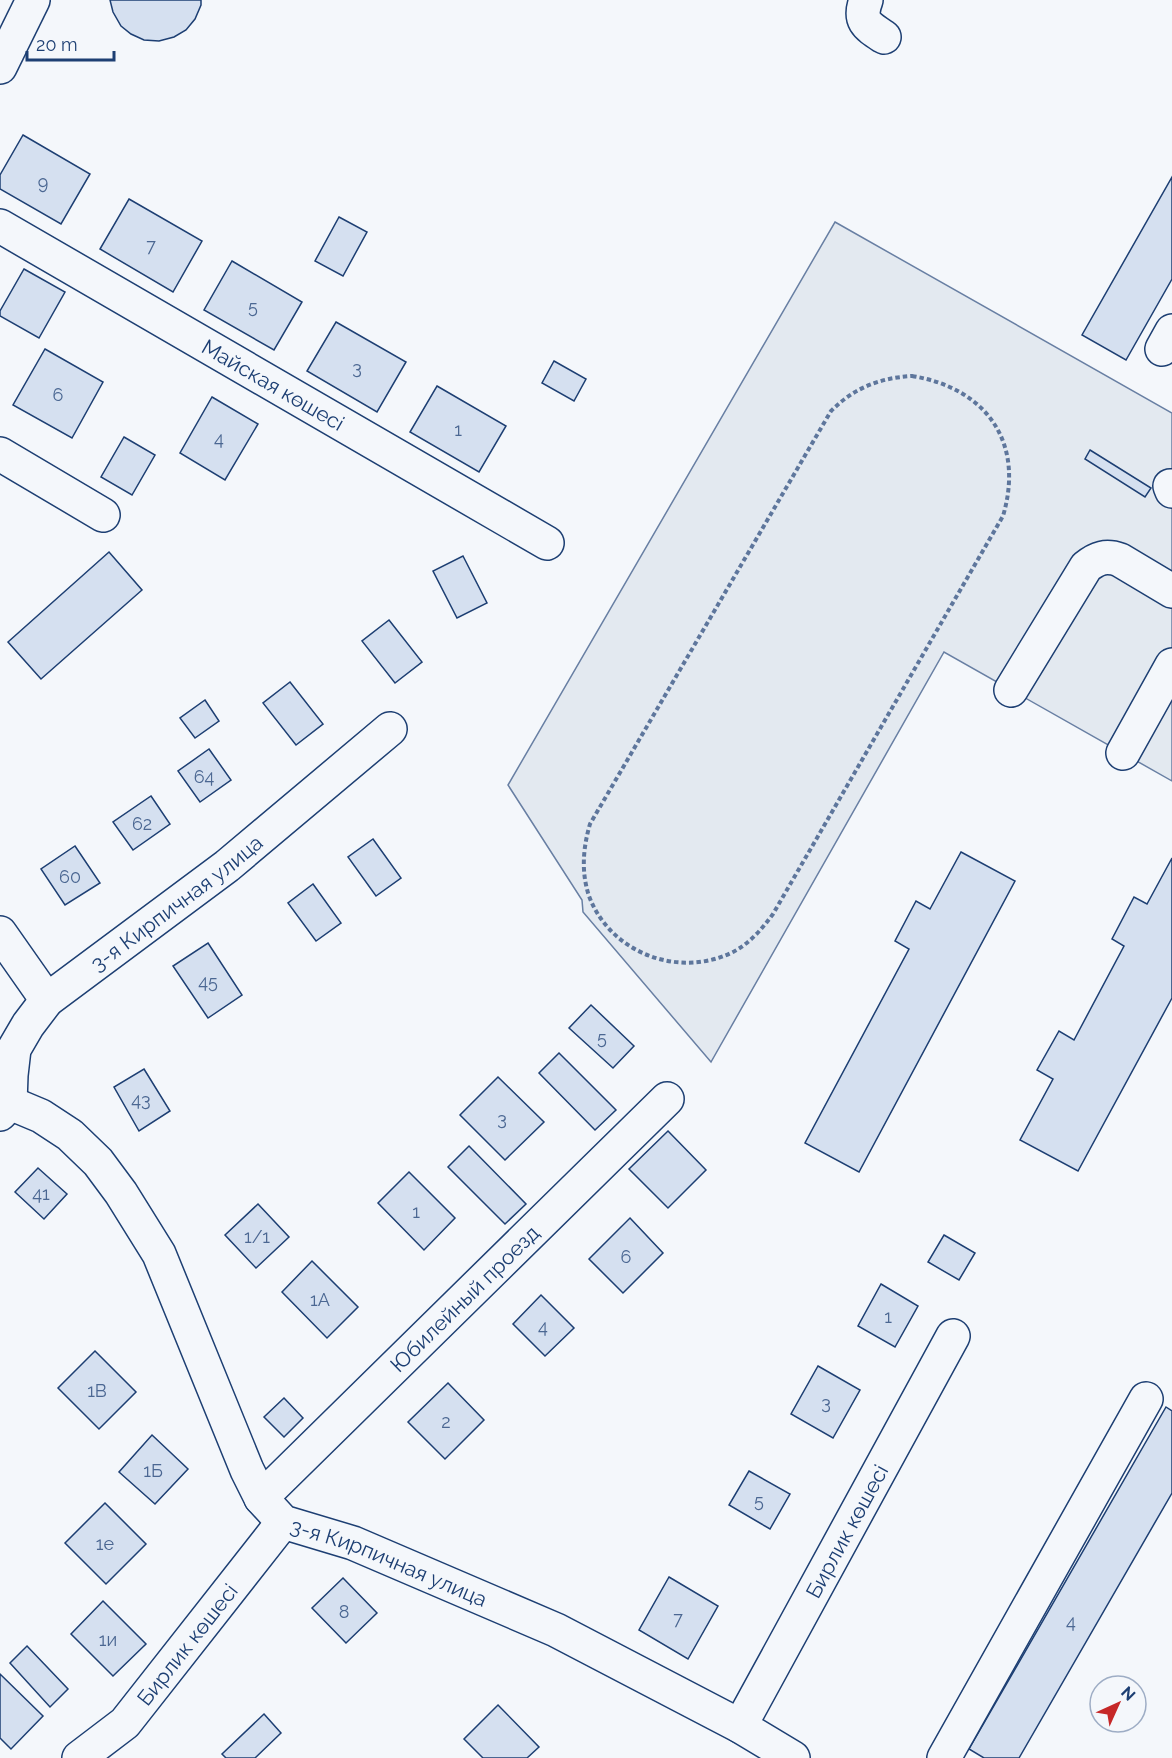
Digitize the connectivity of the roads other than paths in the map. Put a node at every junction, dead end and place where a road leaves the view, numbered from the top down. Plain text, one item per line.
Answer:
1 (33, 0) edge
2 (866, 0) edge
3 (884, 37) dead end
4 (0, 67) edge
5 (0, 226) edge
6 (0, 454) edge
7 (103, 515) dead end
8 (547, 543) dead end
9 (1172, 591) edge
10 (1172, 665) edge
11 (1011, 690) dead end
12 (390, 729) dead end
13 (1123, 753) dead end
14 (0, 933) edge
15 (47, 1000) junction
16 (668, 1099) dead end
17 (5, 1108) edge
18 (953, 1336) dead end
19 (1146, 1399) dead end
20 (261, 1498) junction
21 (283, 1522) junction
22 (740, 1726) junction
23 (79, 1758) edge
24 (794, 1758) edge
25 (944, 1758) edge

1 - 4 street
2 - 3 street
5 - 8 street, Майская көшесі
6 - 7 street
9 - 11 street
10 - 13 street
12 - 15 street, 3-я Кирпичная улица
14 - 15 street
15 - 17 street, 3-я Кирпичная улица
16 - 20 street, Юбилейный проезд
17 - 20 street, 3-я Кирпичная улица
18 - 22 street, Бирлик көшесі
19 - 25 street
20 - 21 street, 3-я Кирпичная улица
21 - 22 street, 3-я Кирпичная улица
21 - 23 street, Бирлик көшесі
22 - 24 street, 3-я Кирпичная улица

